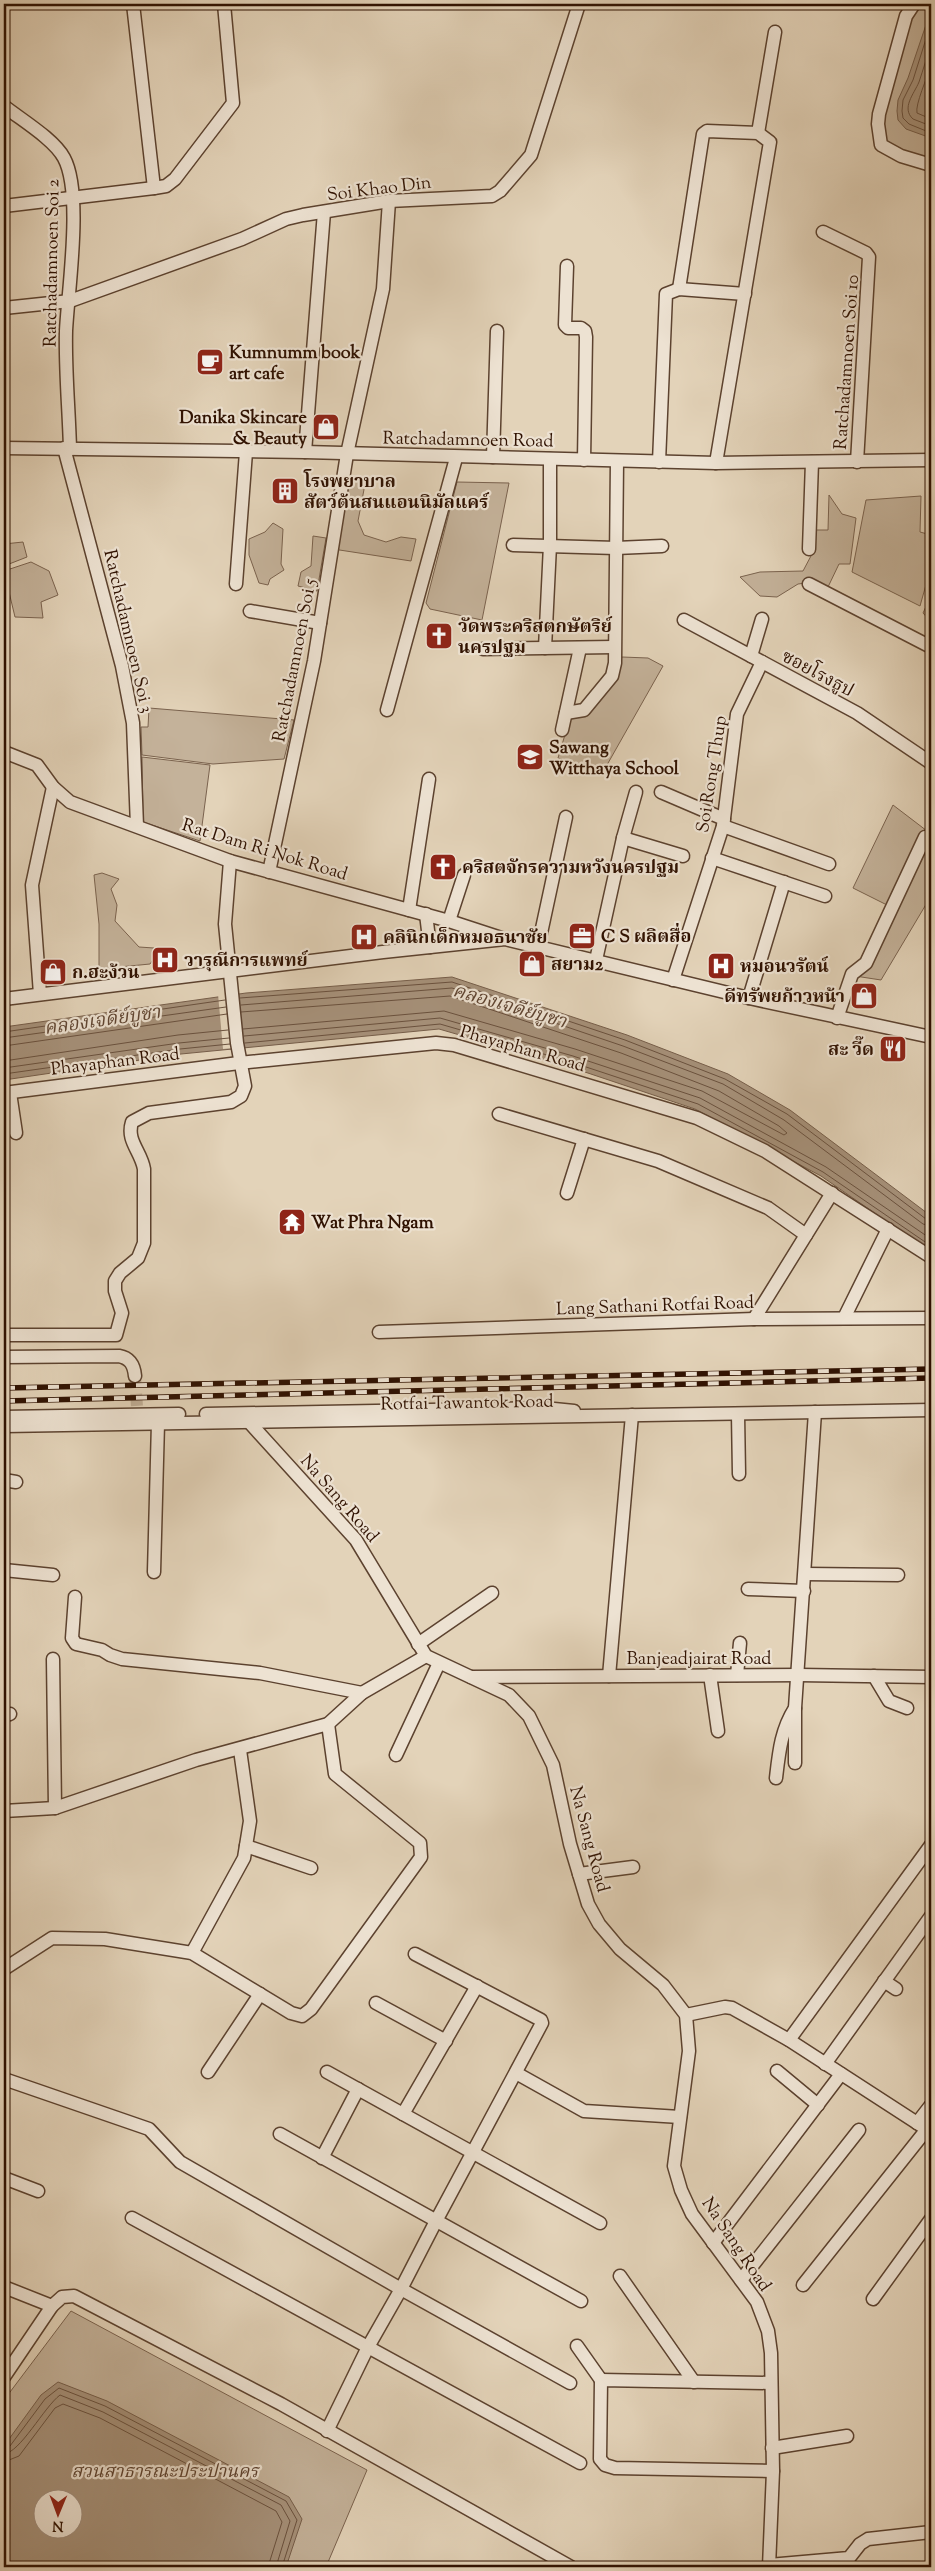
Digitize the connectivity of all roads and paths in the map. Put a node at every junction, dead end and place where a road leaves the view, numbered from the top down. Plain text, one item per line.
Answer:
1 (133, 4) edge
2 (224, 4) edge
3 (579, 4) edge
4 (914, 4) edge
5 (775, 32) dead end
6 (4, 106) edge
7 (758, 133) junction
8 (931, 165) edge
9 (154, 188) junction
10 (72, 197) junction
11 (389, 201) junction
12 (4, 206) edge
13 (324, 212) junction
14 (822, 232) dead end
15 (566, 266) dead end
16 (679, 289) junction
17 (745, 294) junction
18 (70, 302) junction
19 (4, 308) edge
20 (497, 331) dead end
21 (4, 448) edge
22 (67, 448) junction
23 (246, 452) junction
24 (305, 452) junction
25 (347, 454) junction
26 (493, 457) junction
27 (456, 458) junction
28 (550, 459) junction
29 (584, 460) junction
30 (931, 460) edge
31 (617, 461) junction
32 (659, 462) junction
33 (812, 462) junction
34 (857, 462) junction
35 (716, 463) junction
36 (513, 545) dead end
37 (550, 545) junction
38 (662, 546) dead end
39 (616, 548) junction
40 (809, 549) dead end
41 (236, 584) dead end
42 (809, 584) dead end
43 (250, 611) dead end
44 (684, 620) dead end
45 (762, 620) dead end
46 (320, 623) junction
47 (614, 647) junction
48 (931, 647) edge
49 (545, 648) junction
50 (580, 648) junction
51 (483, 650) dead end
52 (756, 659) junction
53 (387, 710) dead end
54 (566, 713) junction
55 (562, 730) dead end
56 (4, 752) edge
57 (931, 763) edge
58 (429, 779) dead end
59 (53, 787) junction
60 (636, 792) dead end
61 (661, 792) dead end
62 (566, 817) dead end
63 (724, 822) junction
64 (137, 826) junction
65 (925, 837) dead end
66 (623, 838) junction
67 (683, 856) dead end
68 (712, 858) junction
69 (230, 861) junction
70 (829, 864) dead end
71 (269, 872) junction
72 (464, 875) dead end
73 (784, 882) junction
74 (825, 896) dead end
75 (409, 910) junction
76 (426, 914) junction
77 (449, 921) junction
78 (505, 939) junction
79 (430, 947) junction
80 (538, 947) junction
81 (596, 960) junction
82 (229, 970) junction
83 (673, 980) junction
84 (40, 994) junction
85 (749, 998) junction
86 (4, 999) edge
87 (837, 1018) junction
88 (931, 1037) edge
89 (239, 1062) junction
90 (7, 1093) edge
91 (499, 1114) dead end
92 (16, 1133) dead end
93 (584, 1139) junction
94 (567, 1192) dead end
95 (832, 1194) junction
96 (888, 1229) junction
97 (806, 1235) junction
98 (931, 1257) edge
99 (844, 1318) junction
100 (931, 1318) edge
101 (754, 1319) junction
102 (379, 1332) dead end
103 (4, 1334) edge
104 (4, 1357) edge
105 (135, 1376) tunnel mouth
106 (931, 1410) edge
107 (815, 1412) junction
108 (738, 1414) junction
109 (610, 1416) junction
110 (632, 1416) junction
111 (4, 1417) edge
112 (249, 1422) junction
113 (158, 1423) junction
114 (4, 1426) edge
115 (739, 1474) dead end
116 (4, 1570) edge
117 (154, 1572) dead end
118 (805, 1574) junction
119 (898, 1574) dead end
120 (53, 1575) dead end
121 (748, 1589) dead end
122 (804, 1591) junction
123 (492, 1593) dead end
124 (75, 1597) dead end
125 (740, 1643) dead end
126 (418, 1644) junction
127 (426, 1656) junction
128 (52, 1659) dead end
129 (439, 1663) junction
130 (710, 1675) junction
131 (738, 1675) junction
132 (799, 1675) junction
133 (609, 1676) junction
134 (874, 1676) junction
135 (467, 1677) junction
136 (931, 1677) edge
137 (362, 1693) junction
138 (795, 1708) junction
139 (907, 1708) dead end
140 (328, 1724) junction
141 (718, 1731) dead end
142 (240, 1750) junction
143 (396, 1755) dead end
144 (795, 1763) dead end
145 (776, 1778) dead end
146 (55, 1808) junction
147 (4, 1810) edge
148 (931, 1845) edge
149 (246, 1846) junction
150 (634, 1867) dead end
151 (311, 1868) dead end
152 (579, 1874) junction
153 (931, 1916) edge
154 (192, 1953) junction
155 (415, 1954) dead end
156 (4, 1970) edge
157 (884, 1981) junction
158 (477, 1986) junction
159 (896, 1989) dead end
160 (260, 1994) junction
161 (376, 2003) dead end
162 (686, 2015) junction
163 (446, 2040) junction
164 (789, 2040) junction
165 (825, 2064) junction
166 (777, 2071) dead end
167 (208, 2072) dead end
168 (327, 2072) dead end
169 (516, 2073) junction
170 (841, 2074) junction
171 (4, 2079) edge
172 (358, 2089) junction
173 (818, 2104) junction
174 (931, 2105) edge
175 (403, 2114) junction
176 (680, 2116) junction
177 (925, 2128) edge
178 (859, 2130) dead end
179 (280, 2134) dead end
180 (473, 2153) junction
181 (322, 2158) junction
182 (4, 2178) edge
183 (38, 2191) dead end
184 (132, 2218) dead end
185 (931, 2219) edge
186 (436, 2221) junction
187 (600, 2223) dead end
188 (713, 2242) junction
189 (620, 2276) dead end
190 (741, 2280) junction
191 (803, 2285) dead end
192 (4, 2287) edge
193 (402, 2290) junction
194 (873, 2298) dead end
195 (581, 2300) dead end
196 (52, 2306) junction
197 (577, 2346) dead end
198 (368, 2347) junction
199 (4, 2376) edge
200 (601, 2380) junction
201 (694, 2382) junction
202 (570, 2383) dead end
203 (772, 2383) junction
204 (327, 2431) junction
205 (847, 2436) dead end
206 (772, 2448) junction
207 (580, 2463) dead end
208 (773, 2471) junction
209 (931, 2532) edge
210 (769, 2566) edge
211 (571, 2567) edge

1 - 9 street
2 - 9 street
3 - 11 street, Soi Khao Din
4 - 8 street
5 - 7 street
6 - 10 street, Ratchadamnoen Soi 2
7 - 16 street
7 - 17 street
9 - 10 street
10 - 12 street
10 - 18 street, Ratchadamnoen Soi 2
11 - 13 street, Soi Khao Din
11 - 25 street, Ratchadamnoen Soi 5
13 - 18 street, Soi Khao Din
13 - 24 street
14 - 34 street, Ratchadamnoen Soi 10
15 - 29 street
16 - 17 street
16 - 32 street
17 - 35 street
18 - 19 street, Soi Khao Din
18 - 22 street, Ratchadamnoen Soi 2
20 - 26 street
21 - 22 street, Ratchadamnoen Road
22 - 23 street, Ratchadamnoen Road
22 - 64 street, Ratchadamnoen Soi 3
23 - 24 street, Ratchadamnoen Road
23 - 41 street
24 - 25 street, Ratchadamnoen Road
25 - 27 street, Ratchadamnoen Road
25 - 46 street, Ratchadamnoen Soi 5
26 - 27 street, Ratchadamnoen Road
26 - 28 street, Ratchadamnoen Road
27 - 53 street
28 - 29 street, Ratchadamnoen Road
28 - 37 street
29 - 31 street, Ratchadamnoen Road
30 - 34 street, Ratchadamnoen Road
31 - 32 street, Ratchadamnoen Road
31 - 39 street
32 - 35 street, Ratchadamnoen Road
33 - 34 street, Ratchadamnoen Road
33 - 35 street, Ratchadamnoen Road
33 - 40 street
36 - 37 street
37 - 39 street
37 - 49 street
38 - 39 street
39 - 47 street
42 - 48 street
43 - 46 street
44 - 52 street, ซอยโรงธูป
45 - 52 street, Soi Rong Thup
46 - 71 street, Ratchadamnoen Soi 5
47 - 50 street
47 - 54 street
49 - 50 street
49 - 51 street
50 - 54 street
52 - 57 street, ซอยโรงธูป
52 - 63 street, Soi Rong Thup
54 - 55 street
56 - 59 street, Rat Dam Ri Nok Road
58 - 75 street
59 - 64 street, Rat Dam Ri Nok Road
59 - 84 street
60 - 66 street
61 - 63 street
62 - 80 street
63 - 68 street, Soi Rong Thup
63 - 70 street
64 - 69 street, Rat Dam Ri Nok Road
65 - 87 street
66 - 67 street
66 - 81 street
68 - 73 street
68 - 83 street, Soi Rong Thup
69 - 71 street, Rat Dam Ri Nok Road
69 - 82 street
71 - 75 street, Rat Dam Ri Nok Road
72 - 77 street
73 - 74 street
73 - 85 street
75 - 76 street, Rat Dam Ri Nok Road
76 - 77 street, Rat Dam Ri Nok Road
76 - 79 street
77 - 78 street, Rat Dam Ri Nok Road
78 - 79 street
78 - 80 street, Rat Dam Ri Nok Road
79 - 82 street
80 - 81 street, Rat Dam Ri Nok Road
81 - 83 street, Rat Dam Ri Nok Road
82 - 84 street
82 - 89 street
83 - 85 street, Rat Dam Ri Nok Road
84 - 86 street
85 - 87 street, Rat Dam Ri Nok Road
87 - 88 street, Rat Dam Ri Nok Road
89 - 90 street, Phayaphan Road
89 - 95 street, Phayaphan Road
89 - 103 street
90 - 92 street
91 - 93 street
93 - 94 street
93 - 97 street
95 - 96 street, Phayaphan Road
95 - 97 street
96 - 98 street, Phayaphan Road
96 - 99 street
97 - 101 street
99 - 100 street, Lang Sathani Rotfai Road
99 - 101 street, Lang Sathani Rotfai Road
101 - 102 street, Lang Sathani Rotfai Road
104 - 105 street
106 - 107 street, Rotfai Tawantok Road
107 - 108 street, Rotfai Tawantok Road
107 - 118 street
108 - 110 street, Rotfai Tawantok Road
108 - 115 street
109 - 110 street, Rotfai Tawantok Road
109 - 111 street
109 - 112 street, Rotfai Tawantok Road
110 - 133 street
112 - 113 street, Rotfai Tawantok Road
112 - 126 street, Na Sang Road
113 - 114 street, Rotfai Tawantok Road
113 - 117 street
116 - 120 street
118 - 119 street
118 - 122 street
121 - 122 street
122 - 132 street
123 - 126 street
124 - 137 street
125 - 131 street
126 - 127 street, Na Sang Road
127 - 129 street, Na Sang Road
127 - 137 street
128 - 146 street
129 - 135 street, Na Sang Road
129 - 143 street
130 - 131 street, Banjeadjairat Road
130 - 133 street, Banjeadjairat Road
130 - 141 street
131 - 132 street, Banjeadjairat Road
132 - 134 street, Banjeadjairat Road
132 - 138 street
133 - 135 street, Banjeadjairat Road
134 - 136 street, Banjeadjairat Road
134 - 139 street
135 - 152 street, Na Sang Road
137 - 140 street
138 - 144 street
138 - 145 street
140 - 142 street
140 - 160 street
142 - 146 street
142 - 149 street
146 - 147 street
148 - 164 street
149 - 151 street
149 - 154 street
150 - 152 street
152 - 162 street, Na Sang Road
153 - 157 street
154 - 156 street
154 - 160 street
155 - 158 street
157 - 159 street
157 - 165 street
158 - 163 street
158 - 169 street
160 - 167 street
161 - 163 street
162 - 164 street
162 - 176 street, Na Sang Road
163 - 175 street
164 - 165 street
165 - 170 street
166 - 173 street
168 - 172 street
169 - 176 street
169 - 180 street
170 - 173 street
170 - 177 street
171 - 193 street
172 - 175 street
172 - 181 street
173 - 188 street
174 - 177 street
175 - 180 street
176 - 188 street, Na Sang Road
177 - 191 street
178 - 190 street
179 - 181 street
180 - 186 street
180 - 187 street
181 - 186 street
182 - 183 street
184 - 198 street
185 - 194 street
186 - 193 street
186 - 195 street
188 - 190 street, Na Sang Road
189 - 201 street
190 - 203 street, Na Sang Road
192 - 196 street
193 - 198 street
193 - 202 street
196 - 199 street
196 - 204 street
197 - 200 street
198 - 204 street
198 - 207 street
200 - 201 street
200 - 208 street
201 - 203 street
203 - 206 street, Na Sang Road
204 - 211 street
205 - 206 street
206 - 208 street, Na Sang Road
208 - 210 street, Na Sang Road
209 - 210 street

